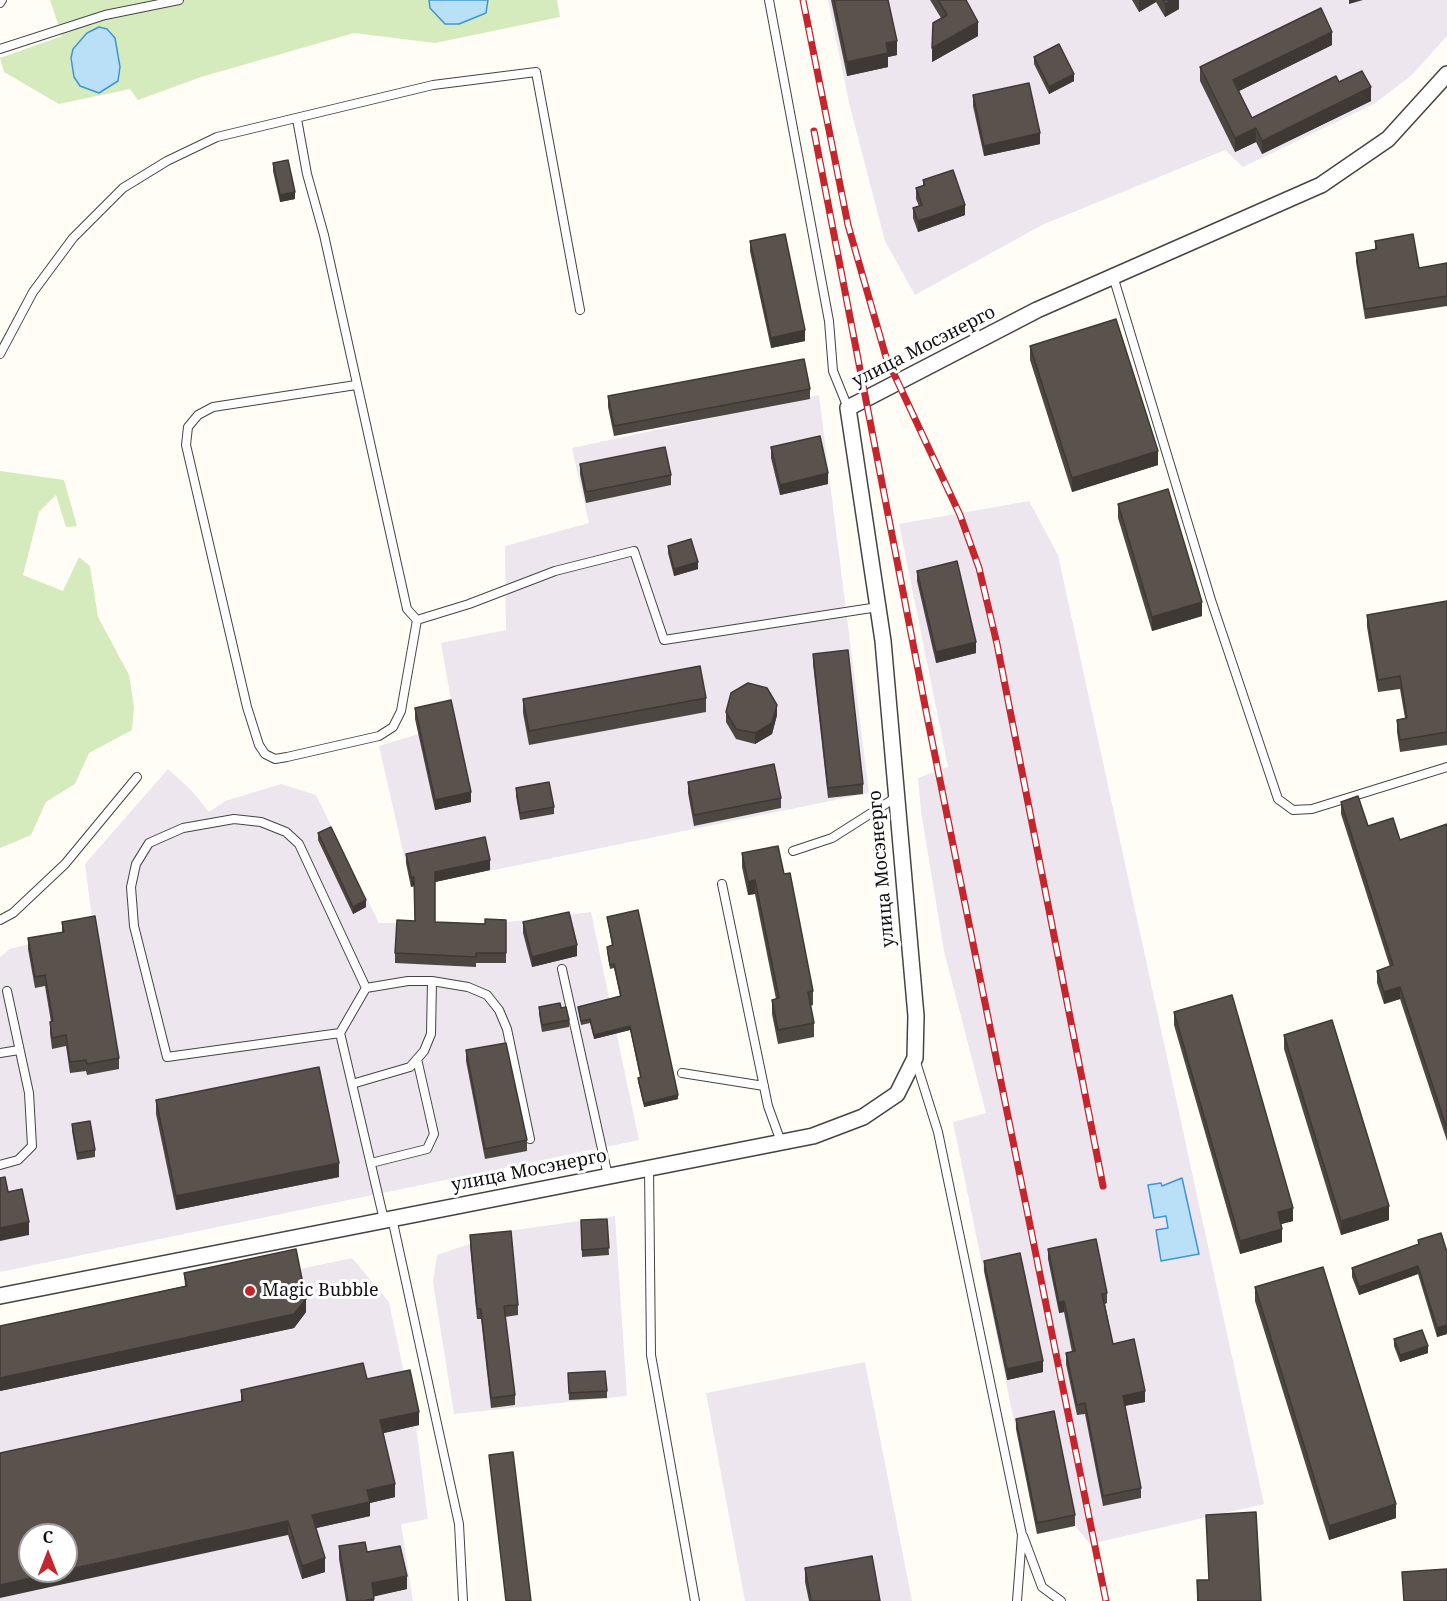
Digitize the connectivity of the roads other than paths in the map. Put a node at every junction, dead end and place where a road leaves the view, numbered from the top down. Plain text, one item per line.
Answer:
1 (179, 0) edge
2 (769, 0) edge
3 (0, 49) edge
4 (1447, 74) edge
5 (297, 118) junction
6 (1113, 276) junction
7 (580, 310) dead end
8 (0, 354) edge
9 (356, 385) junction
10 (848, 408) junction
11 (878, 606) junction
12 (417, 620) junction
13 (1447, 767) edge
14 (137, 777) dead end
15 (895, 798) junction
16 (793, 851) dead end
17 (722, 884) dead end
18 (0, 920) edge
19 (562, 969) dead end
20 (432, 981) junction
21 (366, 988) junction
22 (7, 991) dead end
23 (340, 1033) junction
24 (20, 1050) junction
25 (0, 1053) edge
26 (915, 1058) junction
27 (417, 1059) junction
28 (681, 1073) dead end
29 (352, 1084) junction
30 (764, 1086) junction
31 (530, 1138) dead end
32 (781, 1142) junction
33 (371, 1163) junction
34 (0, 1165) edge
35 (649, 1168) junction
36 (608, 1176) junction
37 (388, 1219) junction
38 (0, 1296) edge
39 (1022, 1535) junction
40 (463, 1601) edge
41 (695, 1601) edge
42 (1017, 1601) edge
43 (1061, 1601) edge

1 - 3 lane
2 - 10 lane
4 - 6 street, улица Мосэнерго
5 - 7 lane
5 - 8 lane
5 - 9 lane
6 - 10 street, улица Мосэнерго
6 - 13 lane
9 - 12 lane
9 - 12 lane
10 - 11 street, улица Мосэнерго
11 - 12 lane
11 - 15 street, улица Мосэнерго
14 - 18 lane
15 - 16 lane
15 - 26 street, улица Мосэнерго
17 - 30 lane
19 - 36 lane
20 - 21 lane
20 - 27 lane
20 - 31 lane
21 - 23 lane
21 - 23 lane
22 - 24 lane
23 - 29 lane
24 - 25 lane
24 - 34 lane
26 - 32 street, улица Мосэнерго
26 - 39 lane
27 - 29 lane
27 - 33 lane
28 - 30 lane
29 - 33 lane
30 - 32 lane
32 - 35 street, улица Мосэнерго
33 - 37 lane
35 - 36 street, улица Мосэнерго
35 - 41 lane
36 - 37 street, улица Мосэнерго
37 - 38 street, улица Мосэнерго
37 - 40 lane
39 - 42 lane
39 - 43 lane

